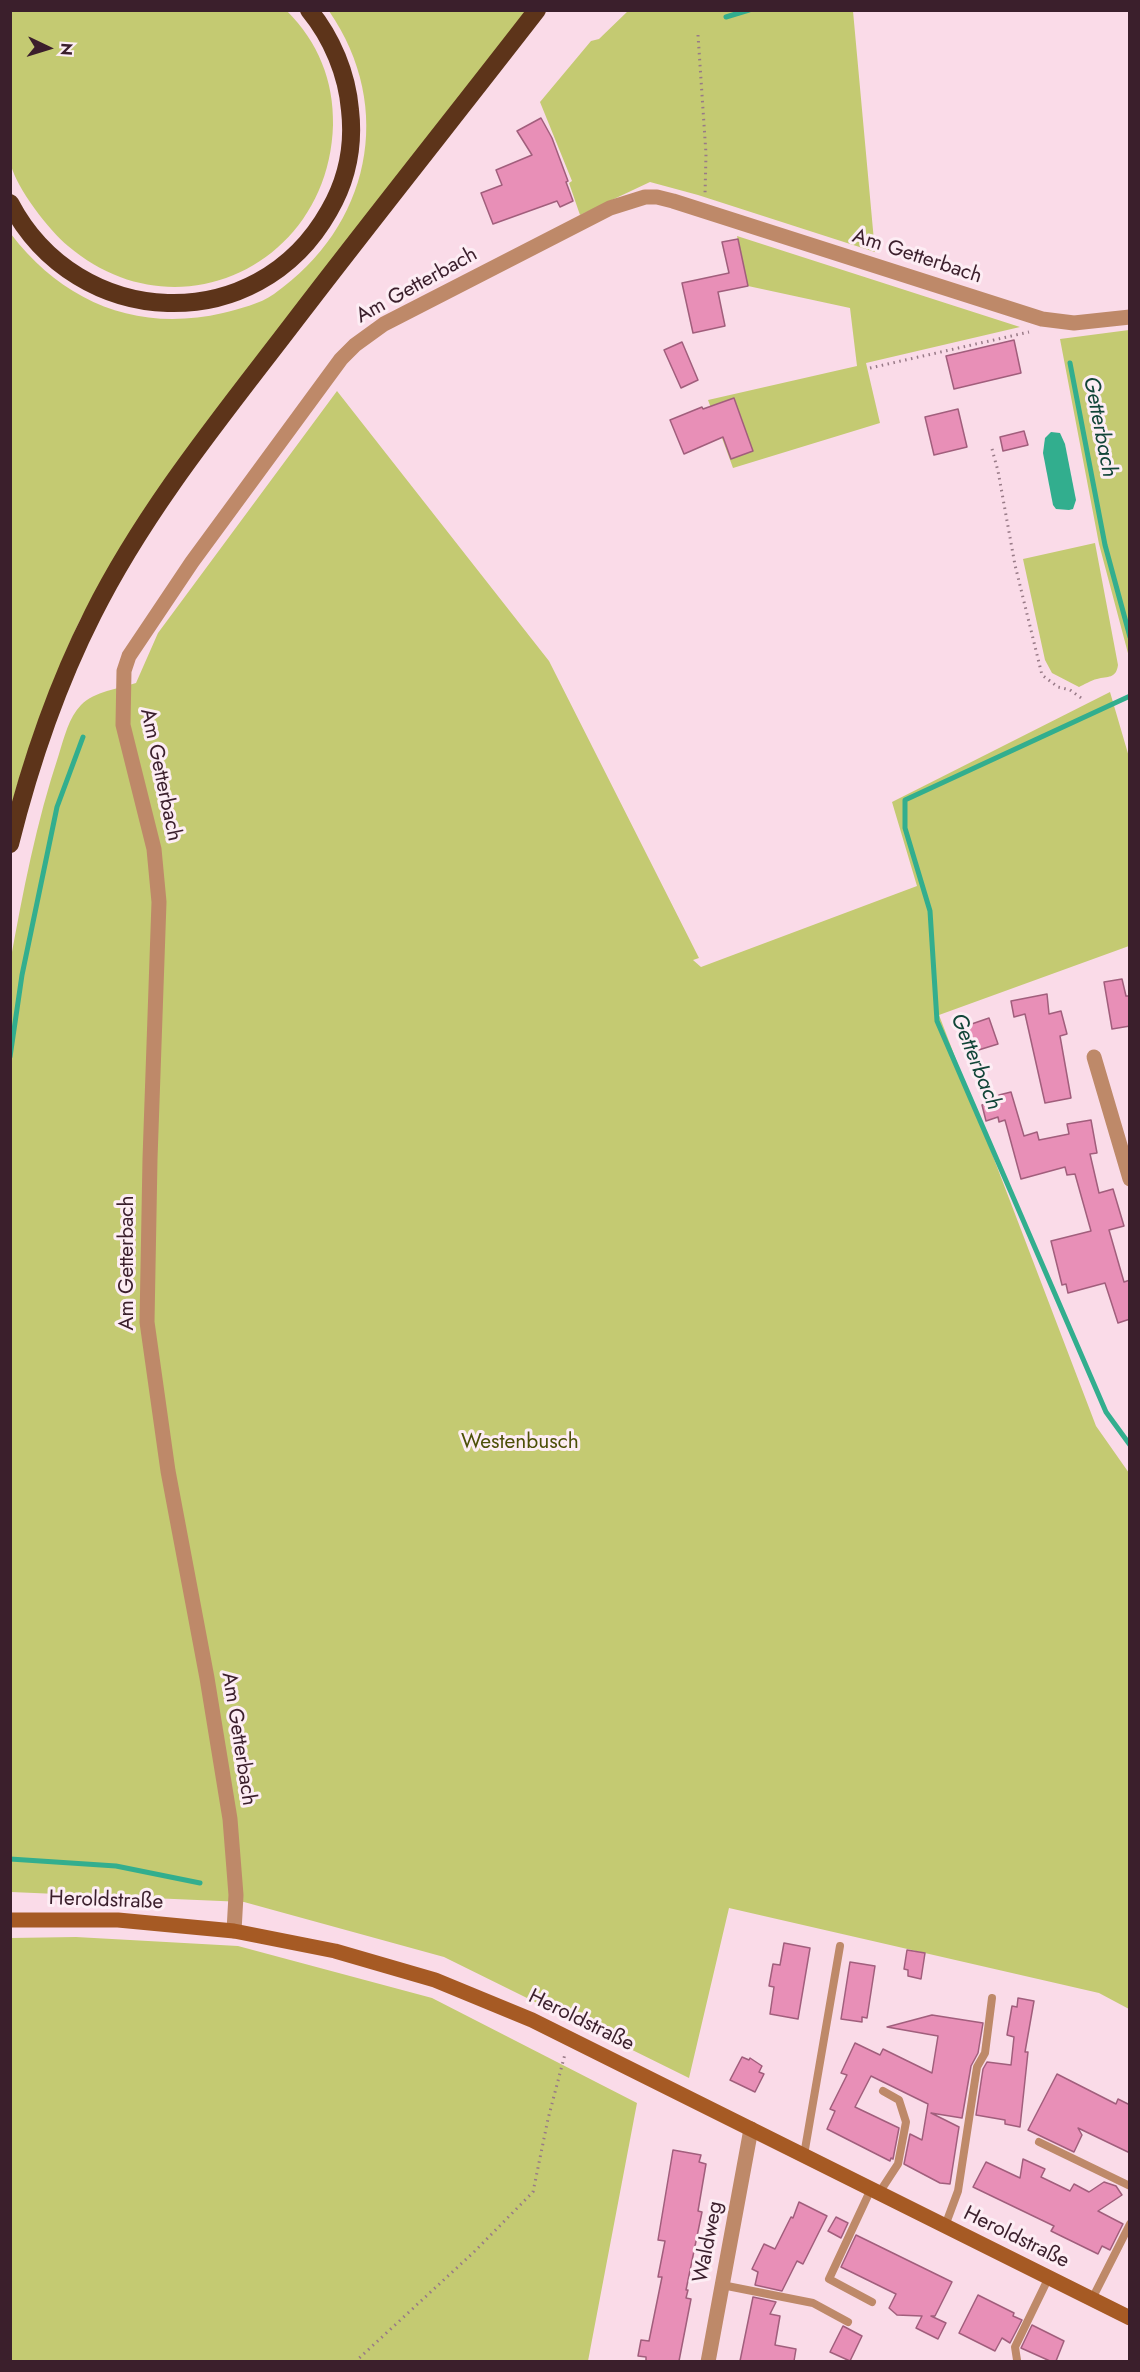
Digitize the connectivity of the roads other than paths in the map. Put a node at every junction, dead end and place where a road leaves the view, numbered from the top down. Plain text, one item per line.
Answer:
1 (309, 10) edge
2 (537, 10) edge
3 (10, 203) edge
4 (1130, 317) edge
5 (10, 844) edge
6 (1094, 1057) dead end
7 (1130, 1179) edge
8 (10, 1920) edge
9 (234, 1931) junction
10 (840, 1946) dead end
11 (992, 1998) dead end
12 (883, 2091) dead end
13 (751, 2129) junction
14 (1039, 2142) dead end
15 (804, 2155) junction
16 (1130, 2186) edge
17 (875, 2191) junction
18 (1130, 2224) edge
19 (945, 2226) junction
20 (1049, 2277) junction
21 (722, 2285) junction
22 (1092, 2299) junction
23 (872, 2302) dead end
24 (1130, 2318) edge
25 (848, 2322) dead end
26 (708, 2361) edge
27 (1017, 2361) edge

1 - 3 highway
2 - 5 highway
4 - 9 street, Am Getterbach
6 - 7 street
8 - 9 main road, Heroldstraße
9 - 13 main road, Heroldstraße
10 - 15 lane
11 - 19 lane
12 - 17 lane
13 - 15 main road, Heroldstraße
13 - 21 street, Waldweg
14 - 16 lane
15 - 17 main road, Heroldstraße
17 - 19 main road, Heroldstraße
17 - 23 lane
18 - 22 lane
19 - 20 main road, Heroldstraße
20 - 22 main road, Heroldstraße
20 - 27 lane
21 - 25 lane
21 - 26 street, Waldweg
22 - 24 main road, Heroldstraße

